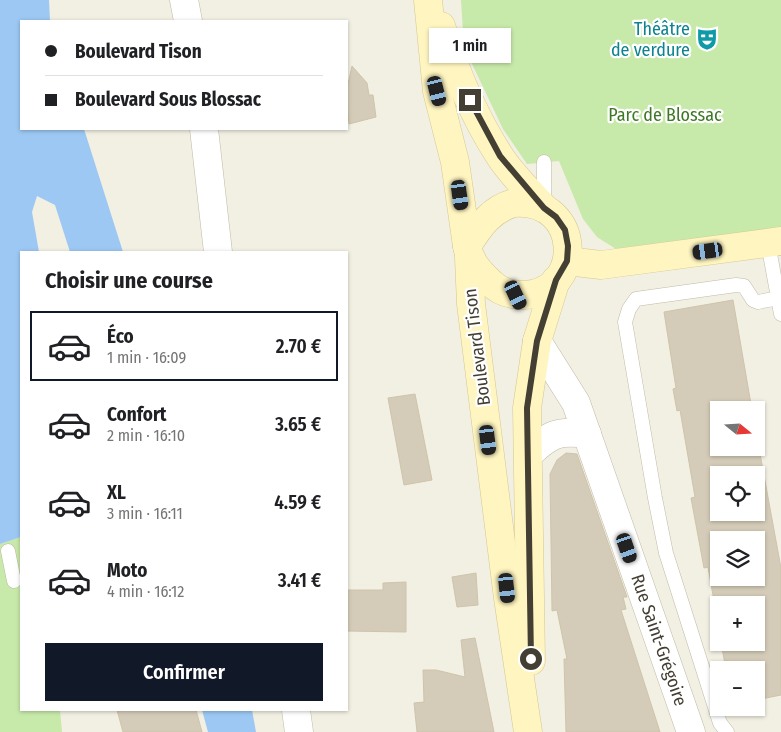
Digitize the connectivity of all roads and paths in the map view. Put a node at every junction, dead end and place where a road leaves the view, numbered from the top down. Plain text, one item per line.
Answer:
1 (184, 0) edge
2 (428, 0) edge
3 (434, 0) edge
4 (188, 20) edge
5 (204, 130) edge
6 (544, 162) dead end
7 (544, 208) junction
8 (774, 242) edge
9 (218, 251) edge
10 (468, 252) junction
11 (561, 271) junction
12 (516, 295) junction
13 (779, 298) junction
14 (781, 314) edge
15 (537, 341) junction
16 (587, 434) junction
17 (529, 454) junction
18 (8, 551) dead end
19 (14, 581) dead end
20 (296, 711) edge
21 (299, 732) edge
22 (530, 732) edge
23 (691, 732) edge
24 (727, 732) edge

1 - 4 street
2 - 10 main road, Boulevard Tison
3 - 7 main road
5 - 9 street
6 - 7 lane
7 - 10 main road
7 - 11 main road
8 - 11 main road
8 - 13 lane
10 - 12 main road
10 - 22 main road, Boulevard Tison
11 - 12 main road
11 - 15 main road, Boulevard Tison
12 - 15 main road
13 - 14 lane
13 - 24 lane
15 - 16 street, Rue Saint-Grégoire
15 - 17 main road, Boulevard Tison
16 - 17 street
16 - 23 street, Rue Saint-Grégoire
17 - 22 main road, Boulevard Tison
18 - 19 lane
20 - 21 street

